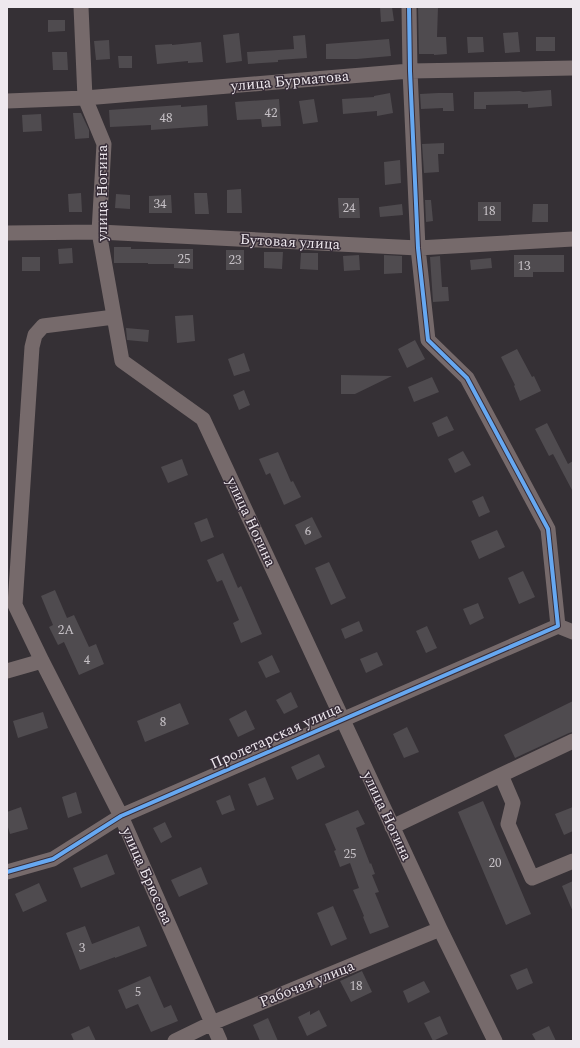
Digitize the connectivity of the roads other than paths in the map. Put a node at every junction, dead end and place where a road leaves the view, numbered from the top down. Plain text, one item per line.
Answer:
1 (82, 7) edge
2 (409, 7) edge
3 (573, 68) edge
4 (410, 71) junction
5 (85, 98) junction
6 (7, 101) edge
7 (99, 232) junction
8 (7, 233) edge
9 (573, 240) edge
10 (418, 248) junction
11 (114, 317) junction
12 (11, 603) edge
13 (558, 626) junction
14 (573, 632) edge
15 (42, 660) junction
16 (7, 671) edge
17 (342, 720) junction
18 (573, 741) edge
19 (501, 775) junction
20 (121, 816) junction
21 (392, 827) junction
22 (573, 860) edge
23 (7, 872) edge
24 (440, 930) junction
25 (212, 1023) junction
26 (175, 1041) edge
27 (220, 1041) edge
28 (495, 1041) edge

1 - 5 street, улица Ногина
2 - 4 street
3 - 4 street, улица Бурматова
4 - 5 street, улица Бурматова
4 - 10 street
5 - 6 street, улица Бурматова
5 - 7 street, улица Ногина
7 - 8 street, Бутовая улица
7 - 10 street, Бутовая улица
7 - 11 street, улица Ногина
9 - 10 street, Бутовая улица
10 - 13 street
11 - 12 street
11 - 17 street, улица Ногина
12 - 15 street, улица Брюсова
13 - 14 street
13 - 17 street, Пролетарская улица
15 - 16 street
15 - 20 street, улица Брюсова
17 - 20 street, Пролетарская улица
17 - 21 street, улица Ногина
18 - 19 street
19 - 21 street
19 - 22 street
20 - 23 street, Пролетарская улица
20 - 25 street, улица Брюсова
21 - 24 street, улица Ногина
24 - 25 street, Рабочая улица
24 - 28 street, улица Ногина
25 - 26 street, Рабочая улица
25 - 27 street, улица Брюсова

